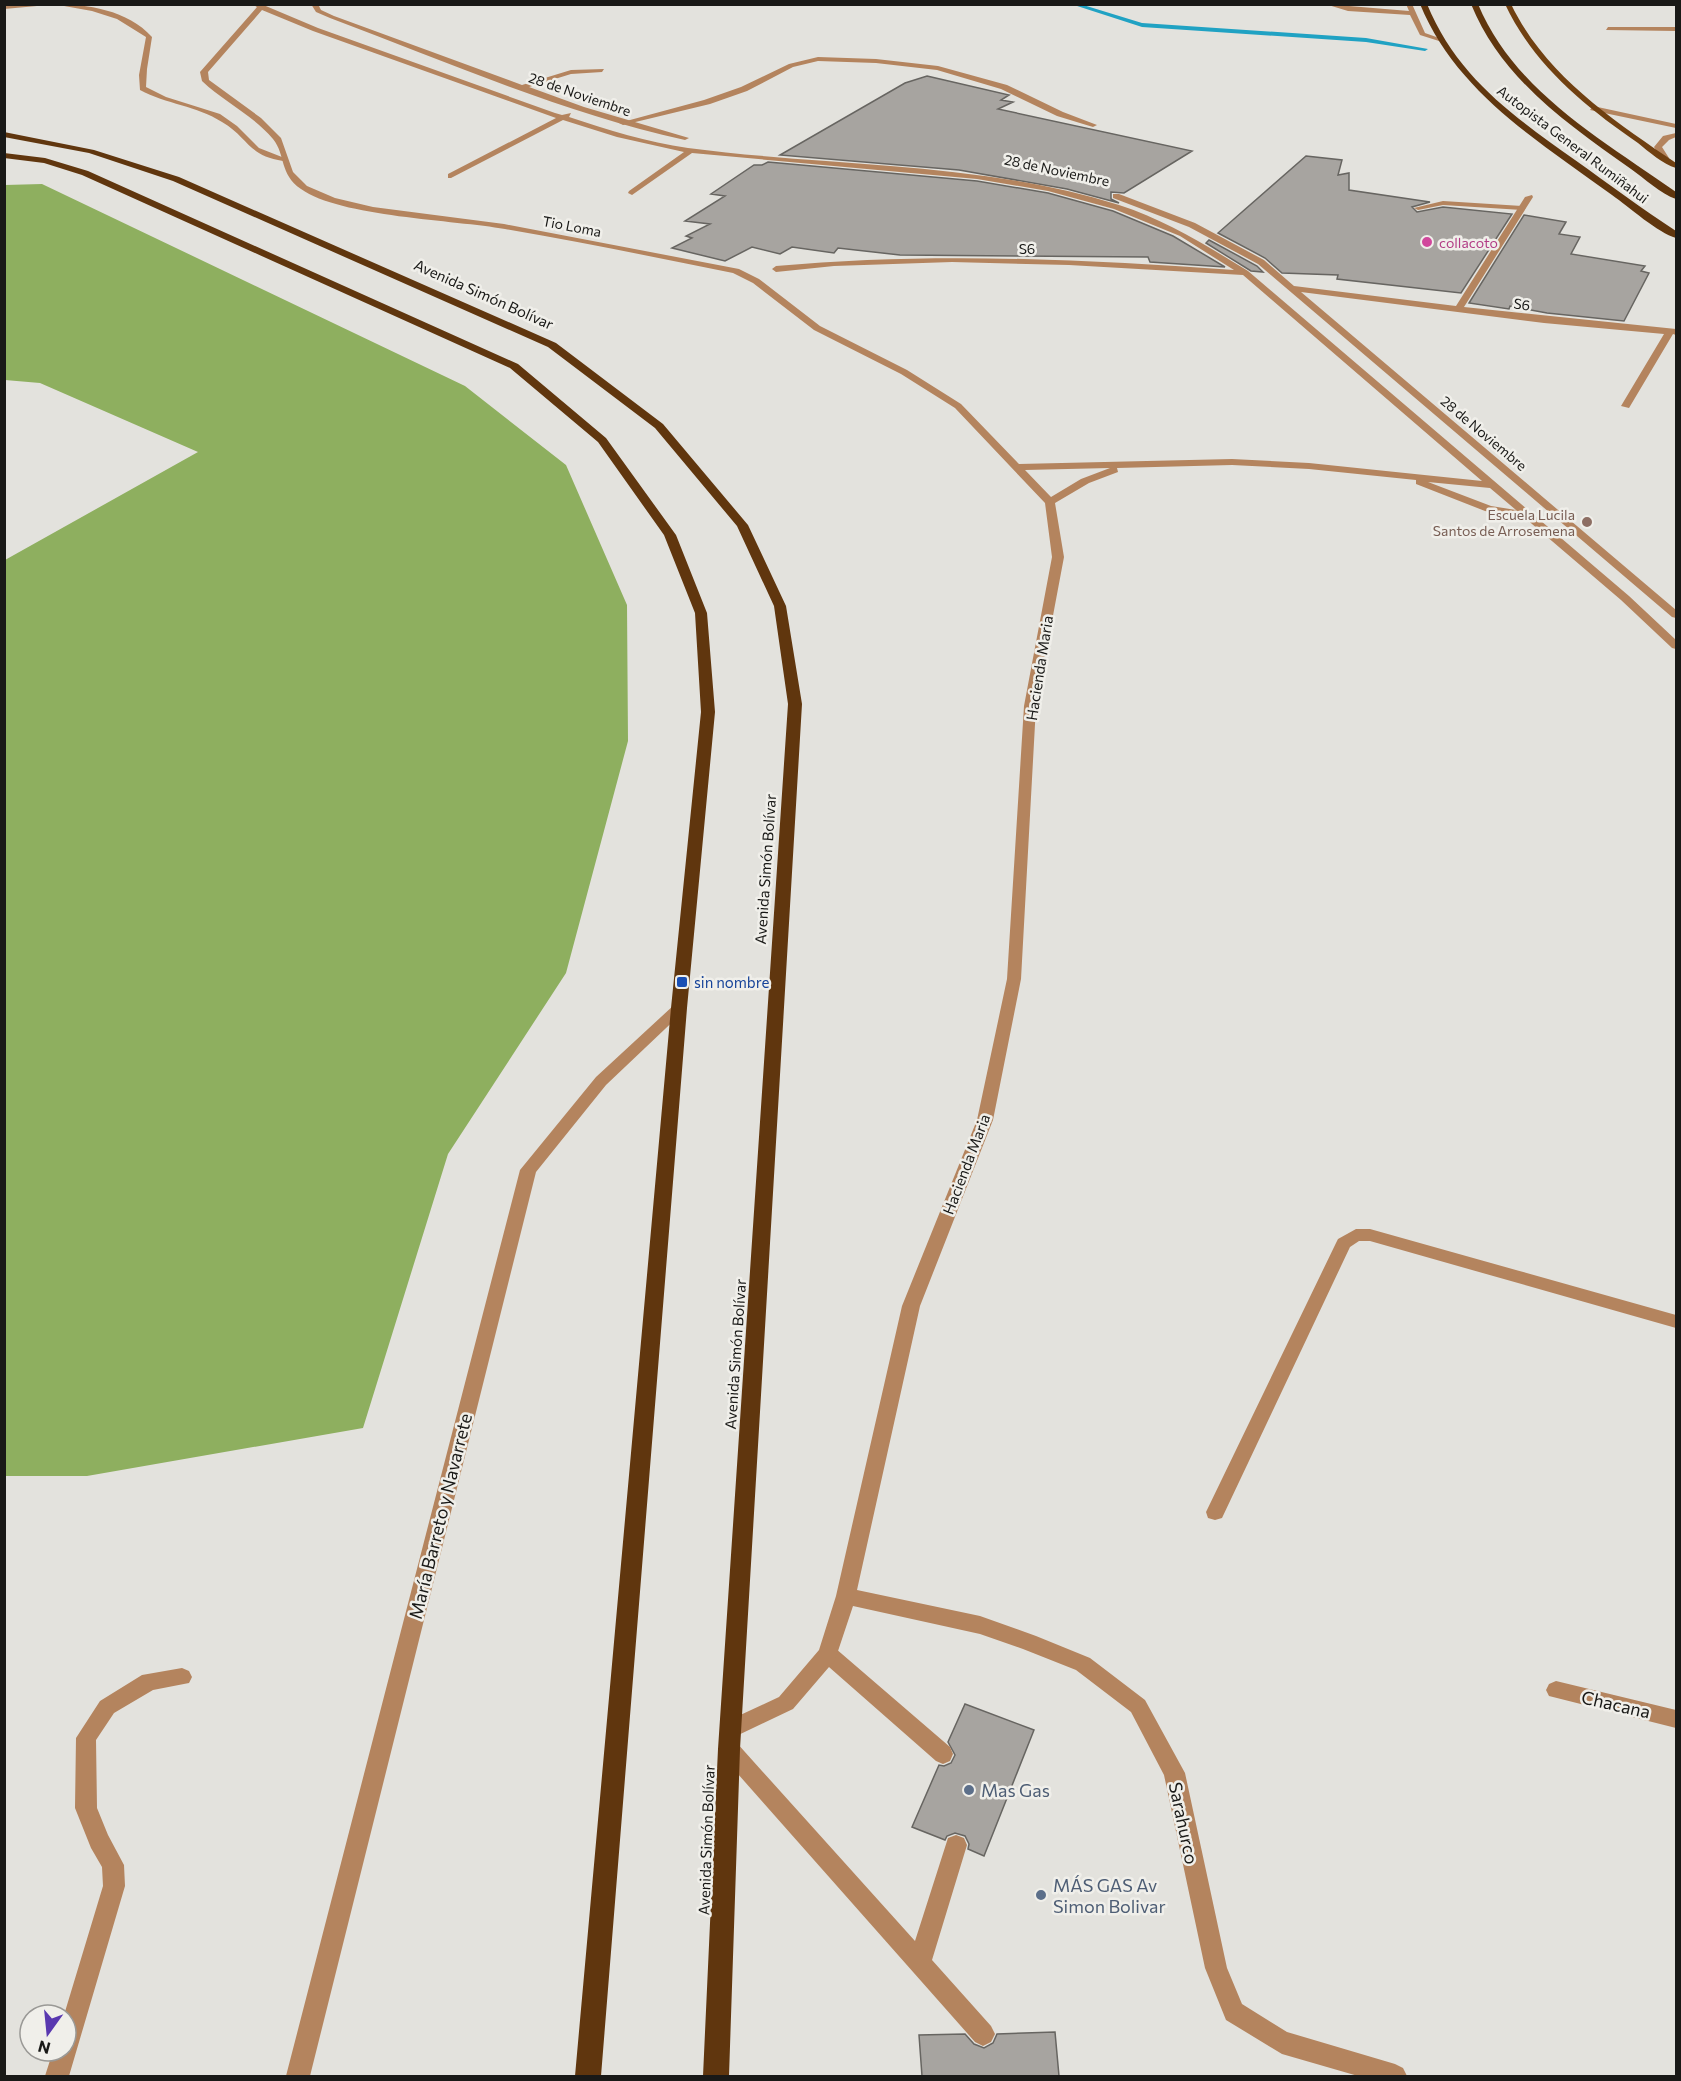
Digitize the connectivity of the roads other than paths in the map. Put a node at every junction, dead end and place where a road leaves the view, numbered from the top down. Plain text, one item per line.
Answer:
1 (37, 4) edge
2 (56, 4) edge
3 (314, 4) edge
4 (1328, 4) edge
5 (1409, 4) edge
6 (1423, 4) edge
7 (1474, 4) edge
8 (1508, 4) edge
9 (258, 6) edge
10 (4, 7) edge
11 (1412, 13) junction
12 (1608, 29) dead end
13 (1677, 29) edge
14 (1439, 39) junction
15 (424, 53) junction
16 (401, 58) junction
17 (602, 70) dead end
18 (520, 88) junction
19 (1593, 108) junction
20 (581, 109) junction
21 (563, 117) junction
22 (624, 123) junction
23 (1094, 125) dead end
24 (1677, 126) edge
25 (4, 134) edge
26 (1677, 135) edge
27 (691, 150) junction
28 (4, 155) edge
29 (1665, 158) junction
30 (283, 159) junction
31 (1677, 166) edge
32 (451, 176) dead end
33 (632, 193) dead end
34 (1677, 196) edge
35 (1529, 197) dead end
36 (1418, 208) dead end
37 (1522, 208) junction
38 (1677, 235) edge
39 (776, 269) dead end
40 (1245, 273) junction
41 (1278, 275) junction
42 (1257, 284) junction
43 (1292, 288) junction
44 (1459, 308) junction
45 (1673, 332) edge
46 (1626, 406) dead end
47 (1131, 466) junction
48 (1017, 467) junction
49 (1403, 476) junction
50 (1490, 485) junction
51 (1530, 490) junction
52 (1050, 501) junction
53 (1555, 514) junction
54 (1525, 515) junction
55 (1625, 598) junction
56 (1660, 599) junction
57 (1677, 600) edge
58 (1677, 615) edge
59 (1677, 646) edge
60 (679, 1008) junction
61 (1677, 1322) edge
62 (1215, 1512) dead end
63 (846, 1596) junction
64 (828, 1654) junction
65 (182, 1677) dead end
66 (1556, 1690) dead end
67 (1677, 1719) edge
68 (730, 1739) junction
69 (943, 1754) dead end
70 (956, 1845) dead end
71 (920, 1962) junction
72 (78, 2007) edge
73 (983, 2034) dead end
74 (298, 2076) edge
75 (588, 2076) edge
76 (716, 2076) edge
77 (1395, 2076) edge

1 - 10 street
2 - 30 street
3 - 15 street, 28 de Noviembre
4 - 11 street
5 - 11 street
6 - 14 highway, Autopista General Rumiñahui
7 - 34 highway, Autopista General Rumiñahui
8 - 19 main road
9 - 16 street
9 - 30 street, Tio Loma
11 - 14 street
12 - 13 street
14 - 38 highway, Autopista General Rumiñahui
15 - 16 street
15 - 18 street, 28 de Noviembre
16 - 21 street
17 - 18 street
18 - 20 street, 28 de Noviembre
19 - 24 street
19 - 29 main road
20 - 21 street
20 - 22 street, 28 de Noviembre
21 - 27 street
21 - 32 street
22 - 23 street
22 - 41 street, 28 de Noviembre
25 - 68 highway, Avenida Simón Bolívar
26 - 29 street
27 - 33 street
27 - 40 street
28 - 60 highway
29 - 31 main road
30 - 48 street, Tio Loma
35 - 37 street
36 - 37 street
37 - 44 street
39 - 40 street, S6
40 - 41 street, S6
40 - 42 street
41 - 43 street, 28 de Noviembre
42 - 43 street, S6
42 - 50 street
43 - 44 street, S6
43 - 51 street, 28 de Noviembre
44 - 45 street, S6
45 - 46 street
47 - 48 street
47 - 49 street
47 - 52 street
48 - 52 street
49 - 50 street
49 - 54 street
50 - 51 street
50 - 54 street
51 - 53 street, 28 de Noviembre
52 - 63 street, Hacienda Maria
53 - 54 street
53 - 56 street, 28 de Noviembre
54 - 55 street
55 - 56 street
55 - 59 street
56 - 57 street
56 - 58 street, 28 de Noviembre
60 - 74 street, María Barreto y Navarrete
60 - 75 highway
61 - 62 street
63 - 64 street, Hacienda Maria
63 - 77 street, Sarahurco
64 - 68 street, Hacienda Maria
64 - 69 street
65 - 72 street
66 - 67 street, Chacana
68 - 71 street
68 - 76 highway, Avenida Simón Bolívar
70 - 71 street
71 - 73 street

